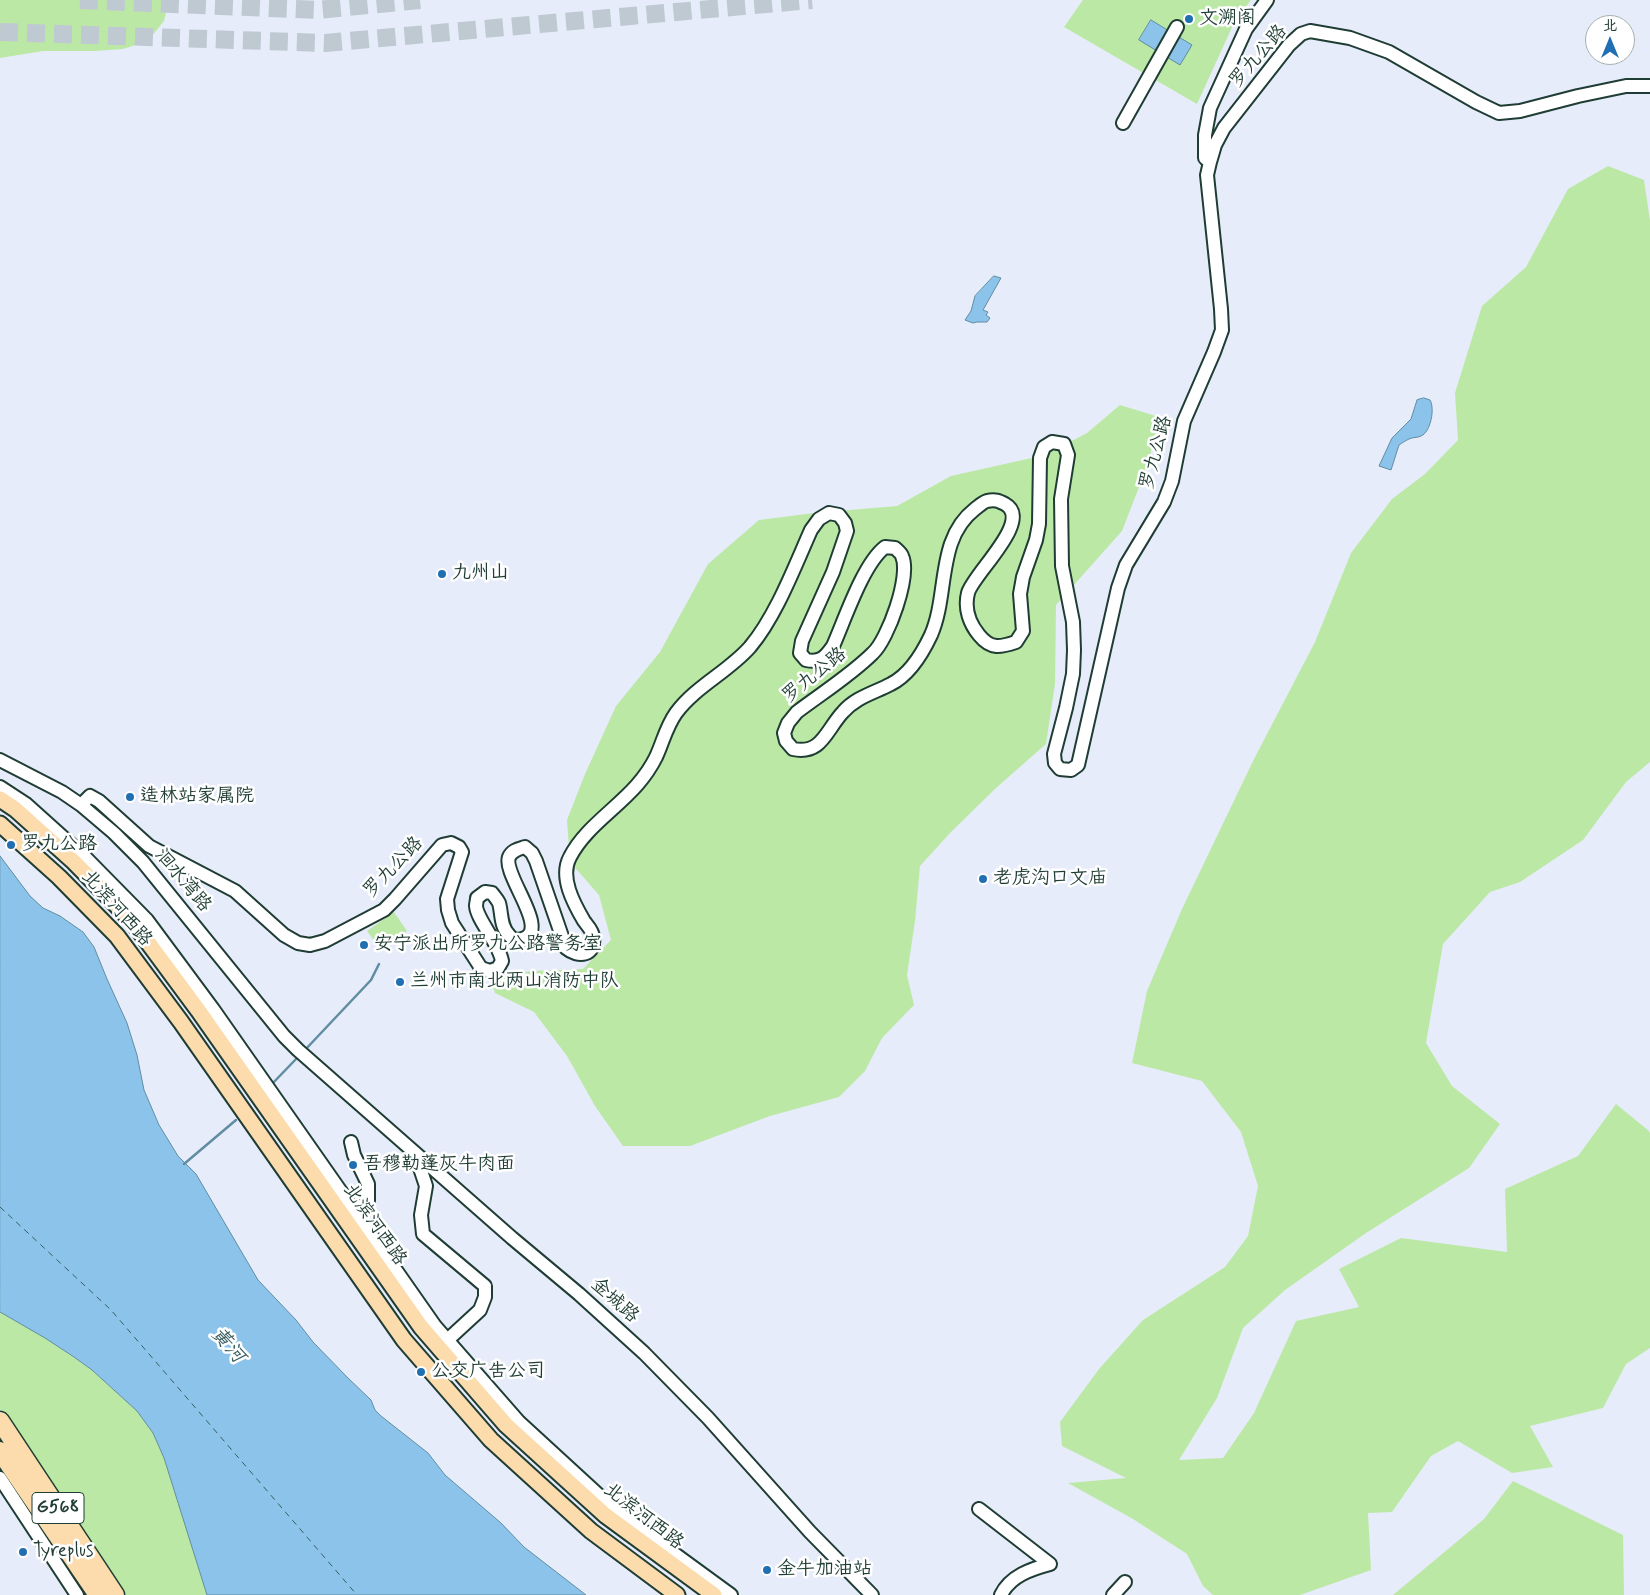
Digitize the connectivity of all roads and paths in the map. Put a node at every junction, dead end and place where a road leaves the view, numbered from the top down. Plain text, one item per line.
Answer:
1 (1268, 0) edge
2 (1176, 29) dead end
3 (1650, 86) edge
4 (1123, 123) dead end
5 (1210, 162) junction
6 (0, 760) edge
7 (0, 786) edge
8 (0, 798) edge
9 (81, 805) junction
10 (0, 824) edge
11 (308, 1058) joint
12 (351, 1142) dead end
13 (415, 1152) junction
14 (355, 1212) junction
15 (443, 1344) junction
16 (0, 1422) edge
17 (0, 1451) edge
18 (0, 1478) edge
19 (979, 1509) dead end
20 (1125, 1582) dead end
21 (869, 1594) edge
22 (77, 1595) edge
23 (98, 1595) edge
24 (115, 1595) edge
25 (677, 1595) edge
26 (714, 1595) edge
27 (731, 1595) edge
28 (1001, 1595) edge
29 (1113, 1595) edge

1 - 5 street
2 - 4 street
3 - 5 street, 罗九公路
5 - 9 street, 罗九公路
6 - 9 street, 洄水湾路
7 - 14 street
8 - 15 main road, 北滨河西路
9 - 11 street, 洄水湾路
10 - 25 main road, 北滨河西路
11 - 13 street, 金城路
12 - 14 street
13 - 15 street
13 - 21 street, 金城路
14 - 15 street
15 - 26 main road, 北滨河西路
15 - 27 street
16 - 24 highway, G568
17 - 23 highway, G568
18 - 22 street
19 - 28 street
20 - 29 street

